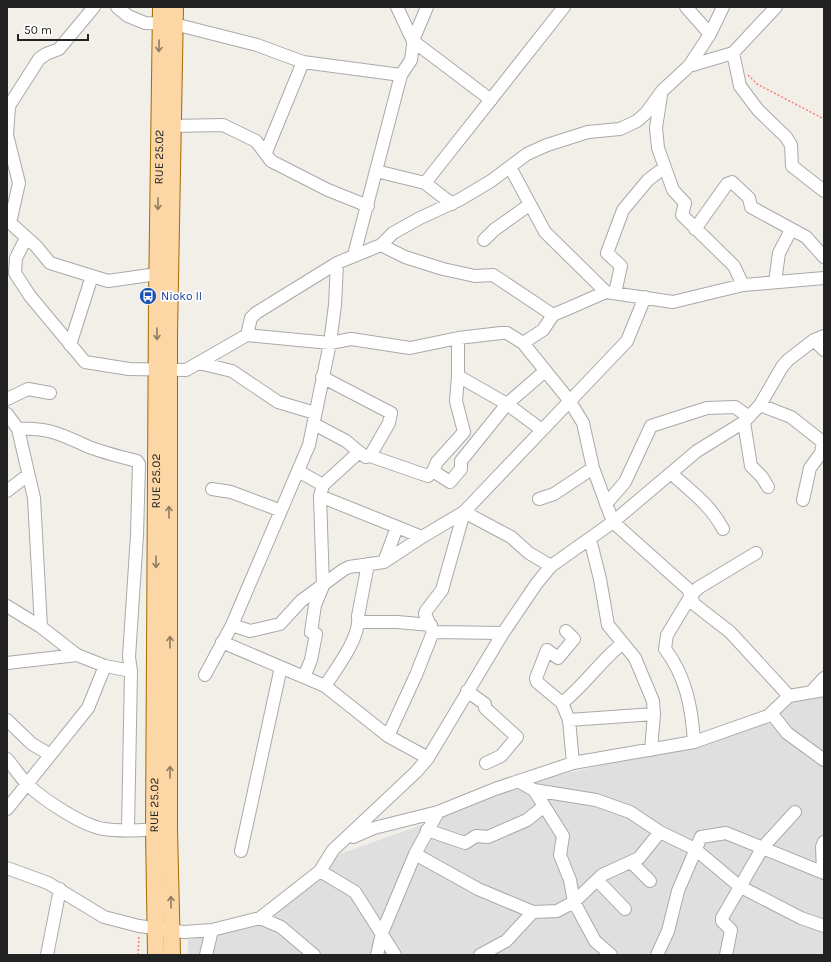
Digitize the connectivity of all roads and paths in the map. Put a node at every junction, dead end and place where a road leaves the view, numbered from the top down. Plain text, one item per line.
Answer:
1 (94, 7) edge
2 (117, 7) edge
3 (161, 7) edge
4 (175, 7) edge
5 (397, 7) edge
6 (427, 7) edge
7 (564, 7) edge
8 (686, 7) edge
9 (724, 7) edge
10 (776, 7) edge
11 (167, 24) junction
12 (710, 34) junction
13 (413, 41) junction
14 (733, 53) junction
15 (303, 62) junction
16 (689, 66) junction
17 (748, 74) dead end
18 (401, 75) junction
19 (662, 91) junction
20 (491, 100) junction
21 (8, 111) edge
22 (824, 119) edge
23 (172, 126) junction
24 (266, 152) junction
25 (510, 167) junction
26 (665, 167) junction
27 (376, 171) junction
28 (425, 183) junction
29 (824, 191) edge
30 (452, 204) junction
31 (529, 204) junction
32 (368, 206) junction
33 (8, 221) edge
34 (695, 229) junction
35 (791, 230) junction
36 (26, 238) junction
37 (484, 240) dead end
38 (381, 245) junction
39 (354, 256) junction
40 (824, 257) edge
41 (337, 263) junction
42 (157, 274) junction
43 (92, 276) junction
44 (824, 278) edge
45 (775, 282) junction
46 (743, 285) junction
47 (610, 292) junction
48 (645, 297) junction
49 (553, 315) junction
50 (247, 335) junction
51 (458, 338) junction
52 (819, 338) edge
53 (330, 343) junction
54 (523, 343) junction
55 (70, 345) junction
56 (824, 350) edge
57 (199, 363) junction
58 (163, 370) junction
59 (545, 371) junction
60 (458, 376) junction
61 (322, 377) junction
62 (50, 393) dead end
63 (7, 399) edge
64 (569, 400) junction
65 (507, 404) junction
66 (760, 405) junction
67 (7, 414) edge
68 (315, 418) junction
69 (747, 419) junction
70 (18, 429) junction
71 (542, 430) junction
72 (824, 443) edge
73 (365, 454) junction
74 (593, 468) junction
75 (298, 471) junction
76 (433, 471) junction
77 (671, 473) junction
78 (28, 475) junction
79 (768, 488) dead end
80 (212, 489) dead end
81 (321, 490) junction
82 (7, 491) edge
83 (539, 499) dead end
84 (803, 500) dead end
85 (606, 504) junction
86 (280, 510) junction
87 (464, 512) junction
88 (613, 522) junction
89 (397, 527) junction
90 (723, 529) dead end
91 (422, 537) junction
92 (590, 539) junction
93 (756, 553) dead end
94 (384, 562) junction
95 (368, 564) junction
96 (551, 566) junction
97 (323, 586) junction
98 (690, 597) junction
99 (7, 606) edge
100 (359, 622) junction
101 (232, 625) junction
102 (41, 628) junction
103 (432, 628) junction
104 (566, 631) dead end
105 (503, 633) junction
106 (222, 642) junction
107 (623, 643) junction
108 (77, 655) junction
109 (7, 663) edge
110 (105, 666) junction
111 (281, 667) junction
112 (131, 671) junction
113 (205, 675) dead end
114 (304, 677) junction
115 (824, 678) edge
116 (325, 686) junction
117 (824, 690) edge
118 (467, 691) junction
119 (811, 692) junction
120 (789, 696) junction
121 (562, 703) junction
122 (654, 714) junction
123 (772, 714) junction
124 (7, 720) edge
125 (569, 720) junction
126 (388, 736) junction
127 (694, 742) junction
128 (651, 750) junction
129 (49, 754) junction
130 (428, 758) junction
131 (7, 759) edge
132 (824, 760) edge
133 (486, 763) dead end
134 (573, 763) junction
135 (518, 781) junction
136 (27, 784) junction
137 (534, 790) junction
138 (543, 807) junction
139 (7, 809) edge
140 (438, 812) junction
141 (795, 812) dead end
142 (162, 829) junction
143 (128, 830) junction
144 (427, 830) junction
145 (660, 832) junction
146 (344, 840) junction
147 (824, 842) edge
148 (763, 847) junction
149 (695, 849) junction
150 (242, 851) dead end
151 (415, 854) junction
152 (631, 862) junction
153 (320, 871) junction
154 (9, 872) edge
155 (824, 872) edge
156 (597, 880) junction
157 (650, 881) dead end
158 (739, 886) junction
159 (60, 889) junction
160 (574, 902) junction
161 (625, 909) dead end
162 (533, 912) junction
163 (260, 918) junction
164 (139, 926) junction
165 (824, 926) edge
166 (156, 928) junction
167 (172, 930) junction
168 (212, 930) junction
169 (382, 932) junction
170 (47, 955) edge
171 (138, 955) edge
172 (156, 955) edge
173 (172, 955) edge
174 (206, 955) edge
175 (314, 955) edge
176 (377, 955) edge
177 (395, 955) edge
178 (480, 955) edge
179 (611, 955) edge
180 (657, 955) edge
181 (726, 955) edge

1 - 21 street
2 - 11 street
3 - 11 main road, RUE 25.02
4 - 11 main road
5 - 13 street
6 - 13 street
7 - 20 street
8 - 12 street
9 - 12 street
10 - 14 street
11 - 15 street
11 - 23 main road
11 -> 42 main road, RUE 25.02
12 - 16 street
13 - 18 street
13 - 20 street
14 - 16 street
14 - 29 street
15 - 18 street
15 - 24 street
16 - 19 street
17 - 22 path
18 - 27 street
19 - 25 street
19 - 26 street
20 - 28 street
21 - 33 street
23 - 24 street
23 - 58 main road
24 - 32 street
25 - 30 street
25 - 31 street
26 - 34 street
26 - 47 street
27 - 28 street
27 - 32 street
28 - 30 street
30 - 38 street
31 - 37 street
31 - 47 street
32 - 39 street
33 - 36 street
34 - 35 street
34 - 46 street
35 - 40 street
35 - 45 street
36 - 43 street
36 - 55 street
38 - 39 street
38 - 49 street
39 - 41 street
41 - 50 street
41 - 53 street
42 - 43 street
42 -> 58 main road, RUE 25.02
43 - 55 street
44 - 45 street
45 - 46 street
46 - 48 street
47 - 48 street
47 - 49 street
48 - 64 street
49 - 54 street
50 - 53 street
50 - 57 street
51 - 53 street
51 - 54 street
51 - 60 street
52 - 56 street
52 - 66 street
53 - 61 street
54 - 59 street
55 - 58 street
57 - 58 street
57 - 68 street
58 - 142 main road
59 - 64 street
59 - 65 street
60 - 65 street
60 - 76 street
61 - 68 street
61 - 73 street
62 - 63 street
64 - 71 street
64 - 74 street
65 - 71 street
65 - 76 street
66 - 69 street
66 - 72 street
67 - 70 street
68 - 73 street
68 - 75 street
69 - 77 street
69 - 79 street
69 - 85 street
70 - 78 street
70 - 112 street
71 - 87 street
72 - 84 street
73 - 76 street
73 - 81 street
74 - 83 street
74 - 85 street
75 - 81 street
75 - 86 street
77 - 88 street
77 - 90 street
78 - 82 street
78 - 102 street
80 - 86 street
81 - 89 street
81 - 97 street
85 - 88 street
86 - 101 street
87 - 91 street
87 - 96 street
87 - 103 street
88 - 92 street
88 - 98 street
89 - 91 street
89 - 94 street
91 - 94 street
92 - 96 street
92 - 107 street
93 - 98 street
94 - 95 street
95 - 97 street
95 - 100 street
96 - 105 street
97 - 101 street
97 - 114 street
98 - 120 street
98 - 127 street
99 - 102 street
100 - 103 street
100 - 116 street
101 - 106 street
102 - 108 street
103 - 105 street
103 - 126 street
104 - 121 street
105 - 118 street
106 - 111 street
106 - 113 street
107 - 121 street
107 - 122 street
108 - 109 street
108 - 110 street
110 - 112 street
110 - 129 street
111 - 114 street
111 - 150 street
112 - 143 street
114 - 116 street
115 - 119 street
116 - 126 street
117 - 119 street
118 - 130 street
118 - 133 street
119 - 120 street
120 - 123 street
121 - 125 street
122 - 125 street
122 - 128 street
123 - 127 street
123 - 132 street
124 - 129 street
125 - 134 street
126 - 130 street
127 - 128 street
128 - 134 street
129 - 136 street
130 - 146 street
131 - 136 street
134 - 135 street
135 - 137 street
135 - 140 street
136 - 139 street
136 - 143 street
137 - 138 street
137 - 145 street
138 - 144 street
138 - 160 street
140 - 144 street
140 - 146 street
141 - 148 street
142 - 143 street
142 - 166 main road, RUE 25.02
167 -> 142 main road
144 - 151 street
145 - 149 street
145 - 152 street
146 - 153 street
147 - 155 street
148 - 149 street
148 - 155 street
148 - 158 street
149 - 158 street
149 - 180 street
151 - 162 street
151 - 169 street
152 - 156 street
152 - 157 street
153 - 163 street
153 - 169 street
154 - 159 street
156 - 160 street
156 - 161 street
158 - 165 street
158 - 181 street
159 - 164 street
159 - 170 street
160 - 162 street
160 - 179 street
162 - 178 street
163 - 168 street
163 - 175 street
164 - 166 street
164 - 171 path
166 - 167 street
166 - 172 main road, RUE 25.02
167 - 168 street
167 - 173 main road
168 - 174 street
169 - 176 street
169 - 177 street

